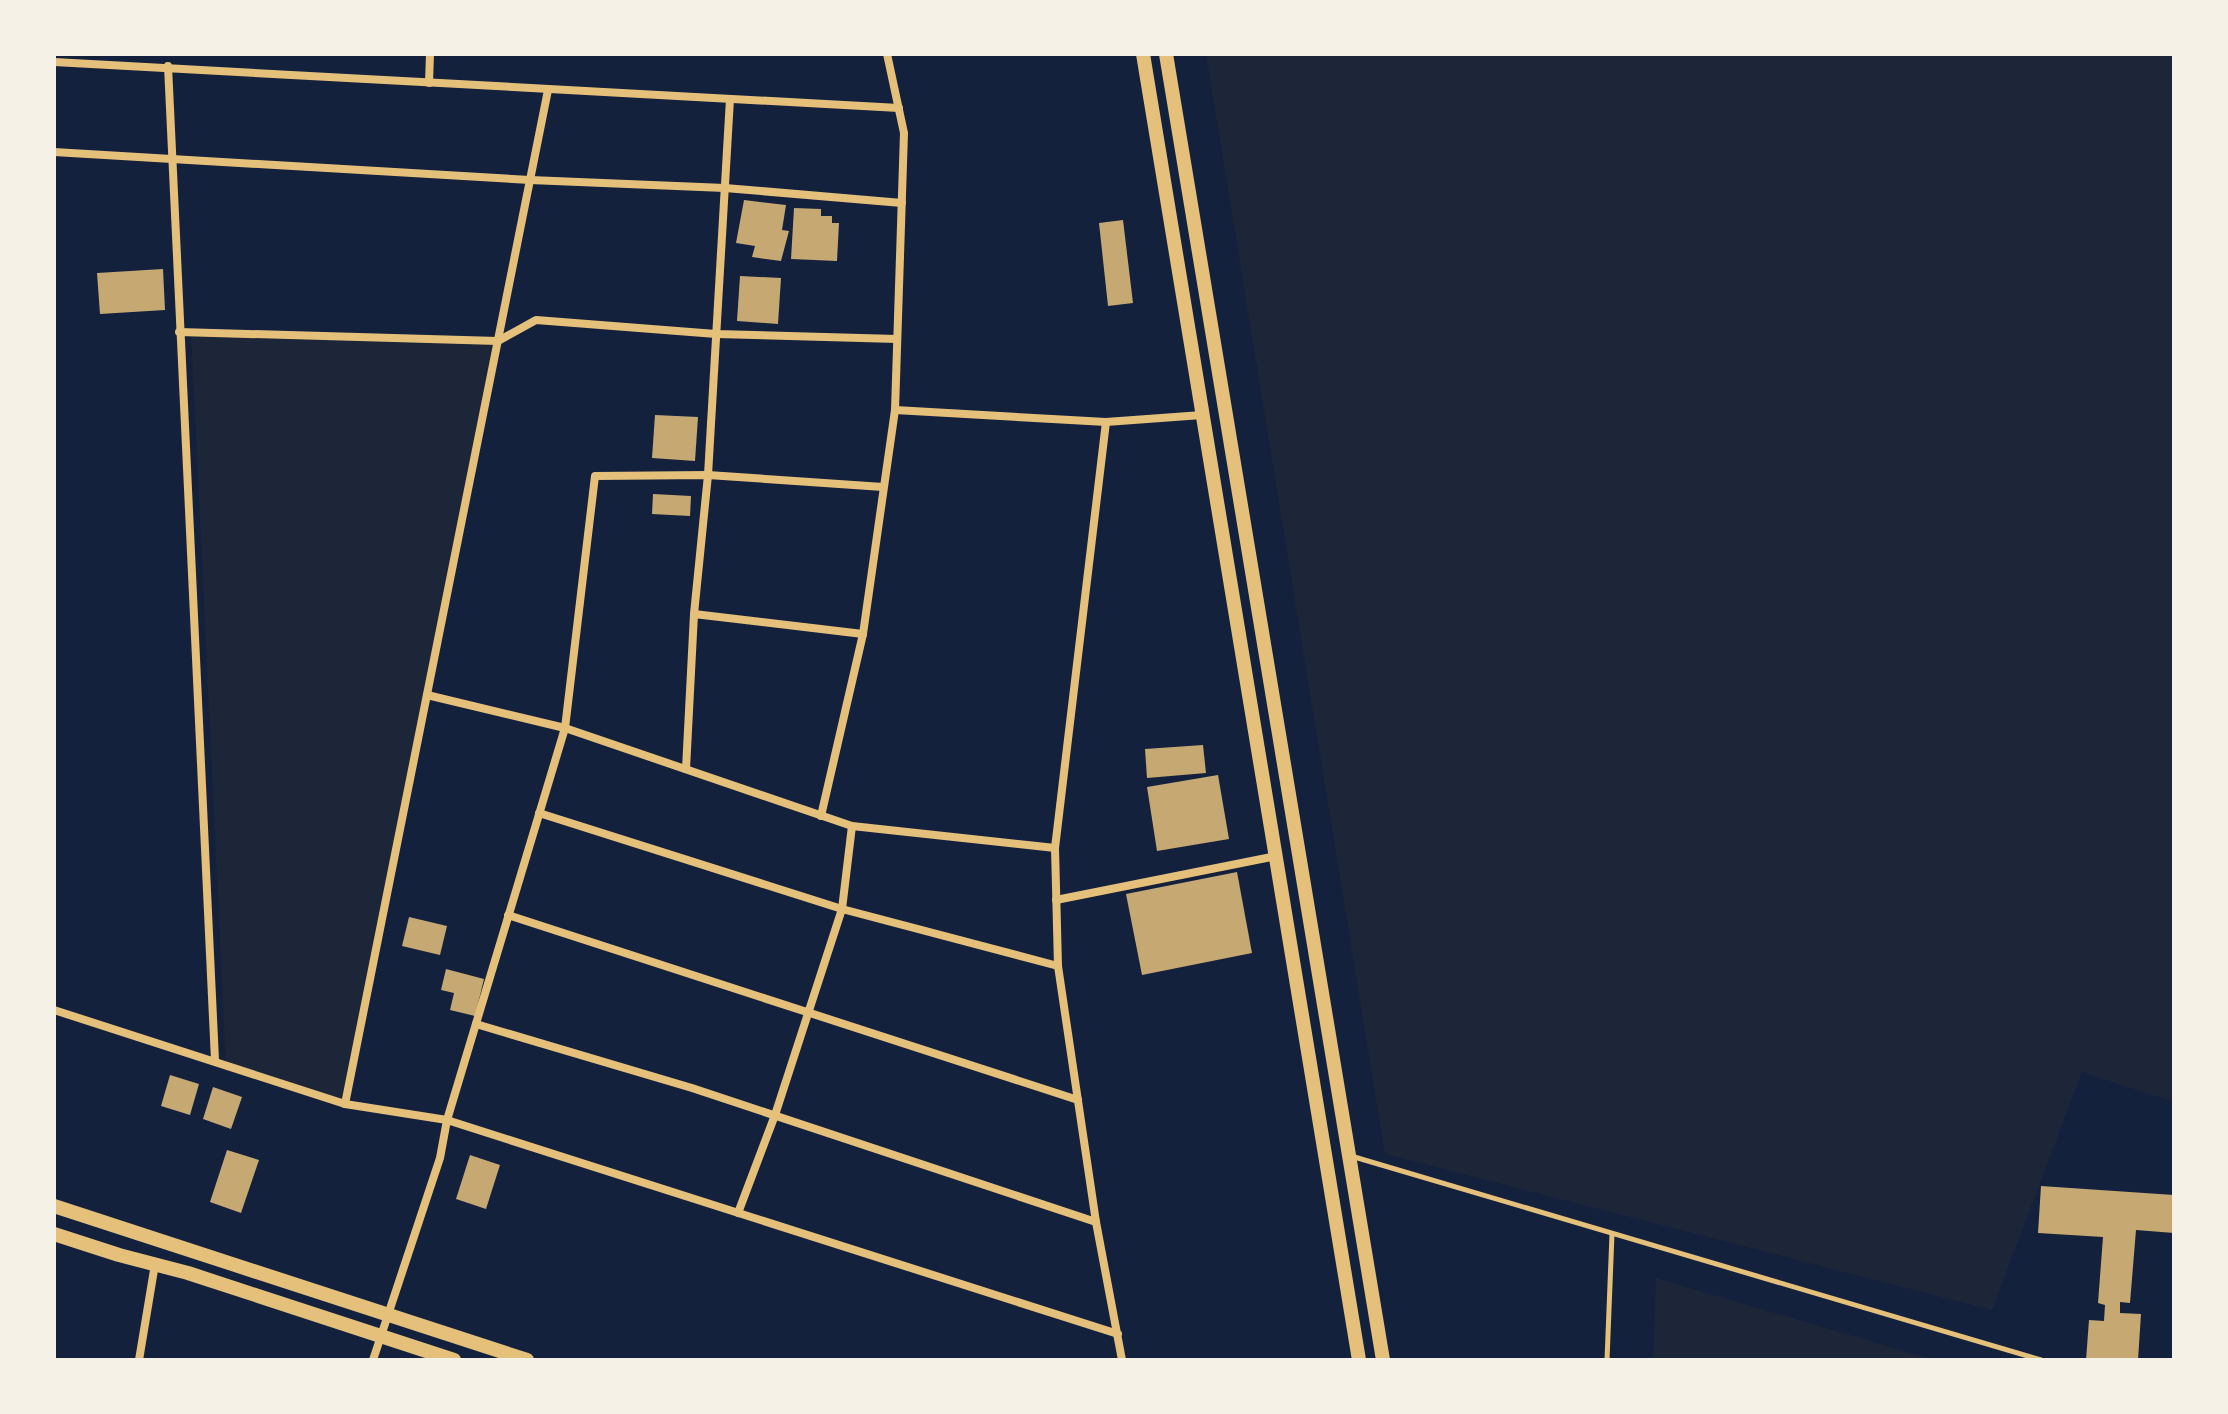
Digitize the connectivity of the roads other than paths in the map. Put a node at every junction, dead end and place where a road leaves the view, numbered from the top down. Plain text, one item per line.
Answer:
1 (430, 54) edge
2 (887, 54) edge
3 (1143, 54) edge
4 (1166, 54) edge
5 (54, 62) edge
6 (168, 66) junction
7 (429, 83) junction
8 (548, 90) junction
9 (730, 99) junction
10 (899, 108) junction
11 (54, 152) edge
12 (172, 158) junction
13 (530, 180) junction
14 (725, 188) junction
15 (902, 203) junction
16 (179, 332) junction
17 (716, 334) junction
18 (897, 339) junction
19 (498, 341) junction
20 (895, 410) junction
21 (1202, 415) junction
22 (1106, 422) junction
23 (708, 475) junction
24 (883, 487) junction
25 (694, 614) junction
26 (863, 634) junction
27 (427, 695) junction
28 (565, 728) junction
29 (686, 769) junction
30 (539, 813) junction
31 (821, 816) junction
32 (852, 826) junction
33 (1055, 848) junction
34 (1276, 856) junction
35 (1056, 900) junction
36 (842, 909) junction
37 (508, 915) junction
38 (1058, 966) junction
39 (54, 1010) edge
40 (808, 1012) junction
41 (476, 1024) junction
42 (215, 1060) junction
43 (1078, 1100) junction
44 (345, 1104) junction
45 (775, 1115) junction
46 (447, 1120) junction
47 (1350, 1156) junction
48 (54, 1206) edge
49 (738, 1213) junction
50 (1096, 1222) junction
51 (54, 1234) edge
52 (1612, 1234) junction
53 (155, 1264) junction
54 (389, 1315) junction
55 (1118, 1334) junction
56 (381, 1336) junction
57 (139, 1360) edge
58 (373, 1360) edge
59 (454, 1360) edge
60 (527, 1360) edge
61 (1122, 1360) edge
62 (1359, 1360) edge
63 (1383, 1360) edge
64 (1607, 1360) edge
65 (2041, 1360) edge

1 - 7 street
2 - 10 street
3 - 21 main road
4 - 47 main road
5 - 6 street
6 - 7 street
6 - 12 street
7 - 8 street
8 - 9 street
8 - 13 street
9 - 10 street
9 - 14 street
10 - 15 street
11 - 12 street
12 - 13 street
12 - 16 street
13 - 14 street
13 - 19 street
14 - 15 street
14 - 17 street
15 - 18 street
16 - 19 street
16 - 42 street
17 - 18 street
17 - 19 street
17 - 23 street
18 - 20 street
19 - 27 street
20 - 22 street
20 - 24 street
21 - 22 street
21 - 34 main road
22 - 33 street
23 - 24 street
23 - 25 street
23 - 28 street
24 - 26 street
25 - 26 street
25 - 29 street
26 - 31 street
27 - 28 street
27 - 44 street
28 - 29 street
28 - 30 street
29 - 31 street
30 - 36 street
30 - 37 street
31 - 32 street
32 - 33 street
32 - 36 street
33 - 35 street
34 - 35 street
34 - 62 main road
35 - 38 street
36 - 38 street
36 - 40 street
37 - 40 street
37 - 41 street
38 - 43 street
39 - 42 street
40 - 43 street
40 - 45 street
41 - 45 street
41 - 46 street
42 - 44 street
43 - 50 street
44 - 46 street
45 - 49 street
45 - 50 street
46 - 49 street
46 - 54 street
47 - 52 lane
47 - 63 main road
48 - 54 main road
49 - 55 street
50 - 55 street
51 - 53 main road
52 - 64 lane
52 - 65 lane
53 - 56 main road
53 - 57 street
54 - 56 street
54 - 60 main road
55 - 61 street
56 - 58 street
56 - 59 main road

